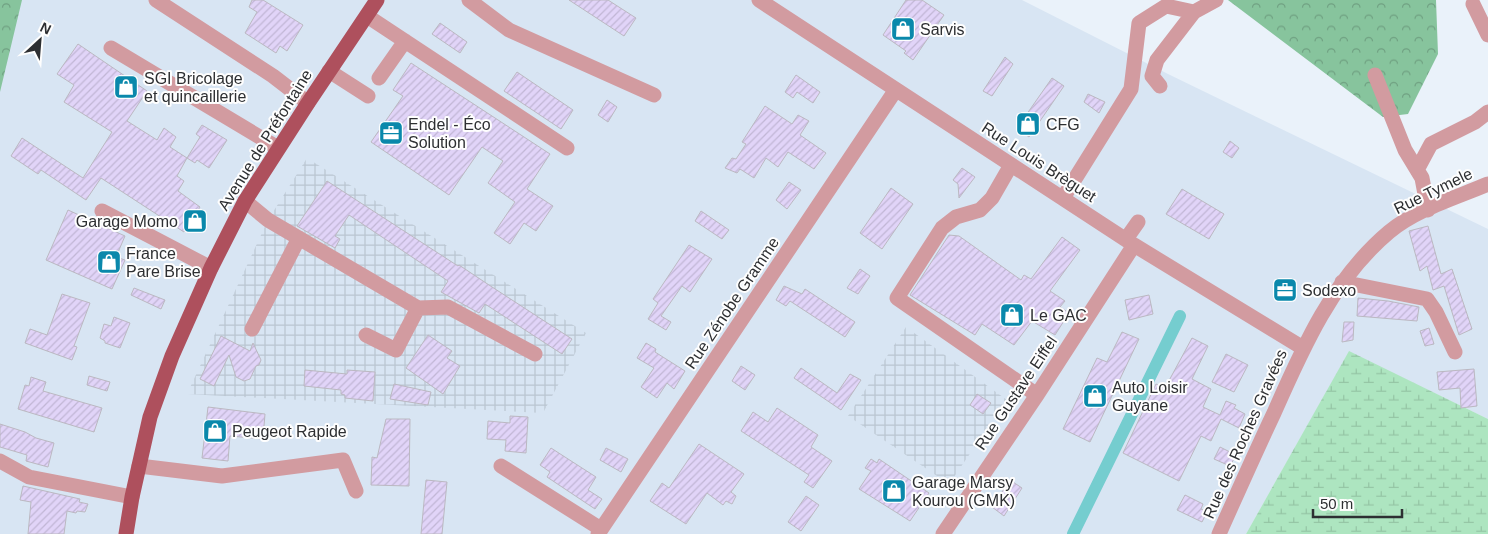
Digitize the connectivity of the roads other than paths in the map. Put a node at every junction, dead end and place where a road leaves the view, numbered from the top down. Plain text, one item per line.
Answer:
1 (156, 0) edge
2 (377, 0) edge
3 (469, 0) edge
4 (759, 0) edge
5 (1216, 0) edge
6 (1473, 4) dead end
7 (1194, 12) junction
8 (367, 16) junction
9 (1488, 35) edge
10 (405, 41) junction
11 (111, 48) dead end
12 (329, 71) junction
13 (1375, 74) dead end
14 (379, 78) dead end
15 (1160, 86) dead end
16 (895, 91) junction
17 (654, 95) dead end
18 (368, 96) dead end
19 (308, 103) junction
20 (1488, 112) edge
21 (278, 148) junction
22 (568, 148) dead end
23 (1011, 165) junction
24 (1416, 170) junction
25 (1488, 184) edge
26 (1063, 198) junction
27 (245, 201) junction
28 (102, 210) dead end
29 (1428, 210) junction
30 (1138, 222) dead end
31 (299, 238) junction
32 (1130, 242) junction
33 (211, 268) junction
34 (1342, 282) junction
35 (418, 308) junction
36 (252, 329) dead end
37 (366, 335) dead end
38 (1303, 348) junction
39 (1455, 352) dead end
40 (535, 354) dead end
41 (1037, 395) junction
42 (0, 461) edge
43 (139, 466) junction
44 (500, 466) dead end
45 (356, 491) dead end
46 (132, 497) junction
47 (600, 532) edge
48 (126, 534) edge
49 (943, 534) edge
50 (1219, 534) edge

1 - 19 street
2 - 8 main road, Avenue de Préfontaine
3 - 17 street
4 - 16 street, Rue Louis Brèguet
5 - 7 street
6 - 9 street
7 - 15 street
7 - 26 street
8 - 10 street
8 - 12 main road, Avenue de Préfontaine
10 - 14 street
10 - 22 street
11 - 21 street
12 - 18 street
12 - 19 main road, Avenue de Préfontaine
13 - 24 street
16 - 23 street, Rue Louis Brèguet
16 - 47 street, Rue Zénobe Gramme
19 - 21 main road, Avenue de Préfontaine
20 - 24 street
21 - 27 main road, Avenue de Préfontaine
23 - 26 street, Rue Louis Brèguet
23 - 41 street
24 - 29 street
25 - 29 street, Rue Tymele
26 - 32 street, Rue Louis Brèguet
27 - 31 street
27 - 33 main road, Avenue de Préfontaine
28 - 33 street
29 - 34 street, Rue Tymele
30 - 32 street, Rue Gustave Eiffel
31 - 35 street
31 - 36 street
32 - 38 street, Rue Louis Brèguet
32 - 41 street, Rue Gustave Eiffel
33 - 43 main road, Avenue de Préfontaine
34 - 38 street, Rue Tymele
34 - 39 street
35 - 37 street
35 - 40 street
38 - 50 street, Rue des Roches Gravées
41 - 49 street, Rue Gustave Eiffel
42 - 46 street
43 - 45 street
43 - 46 main road, Avenue de Préfontaine
44 - 47 street
46 - 48 main road, Avenue de Préfontaine

